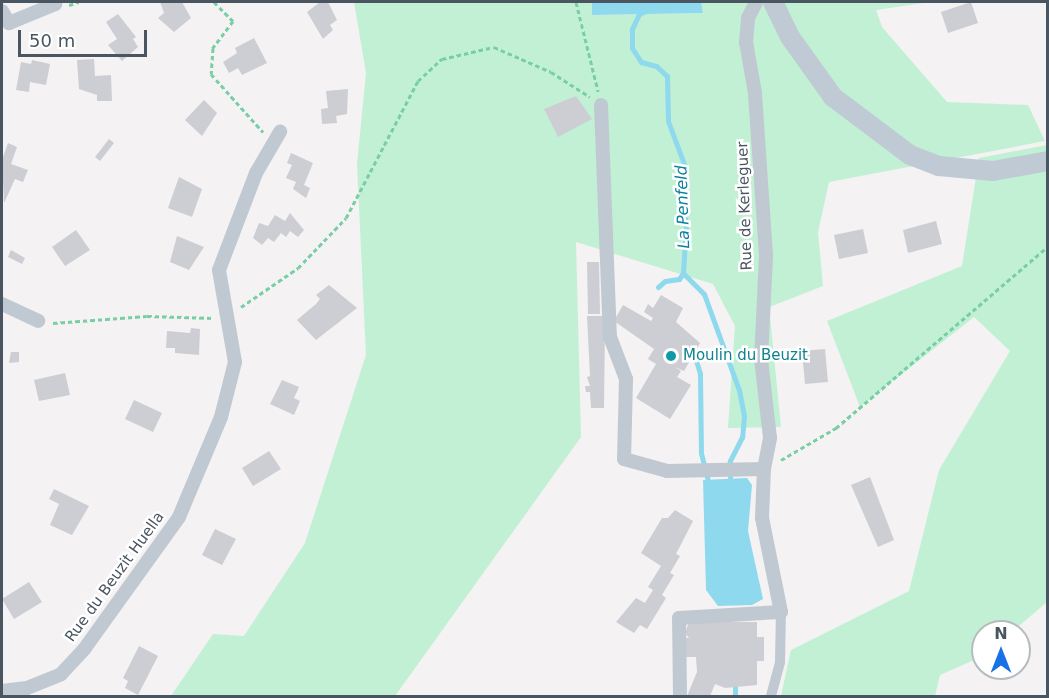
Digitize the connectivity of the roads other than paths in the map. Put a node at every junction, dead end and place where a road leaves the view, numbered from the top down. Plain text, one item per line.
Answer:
1 (53, 2) edge
2 (756, 2) edge
3 (773, 2) edge
4 (2, 10) edge
5 (602, 105) road end
6 (277, 138) road end
7 (1047, 161) edge
8 (2, 304) edge
9 (38, 321) road end
10 (764, 469) junction
11 (781, 612) junction
12 (2, 691) edge
13 (680, 696) edge
14 (771, 696) edge

1 - 4 street
2 - 10 street, Rue de Kerleguer
3 - 7 main road
5 - 10 street
6 - 12 street, Rue du Beuzit Huella
8 - 9 street
10 - 11 street, Rue de Kerleguer
11 - 13 street
11 - 14 street, Rue de Kerleguer

